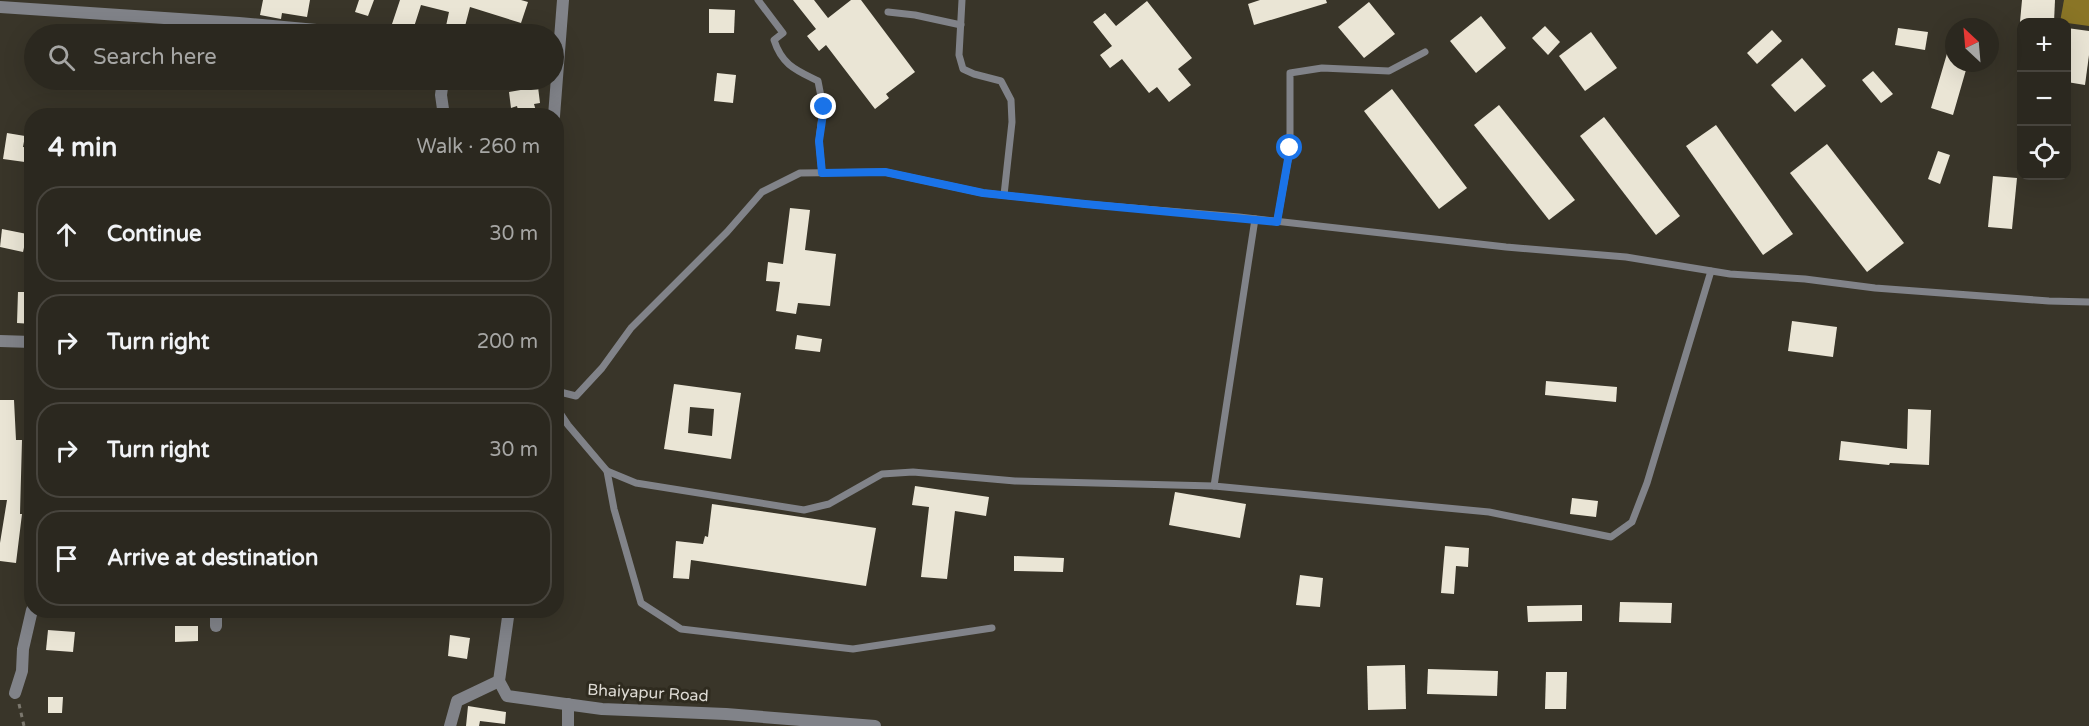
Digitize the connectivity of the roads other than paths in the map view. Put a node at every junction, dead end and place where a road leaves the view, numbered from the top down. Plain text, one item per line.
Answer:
1 (563, 0) edge
2 (758, 0) edge
3 (962, 0) edge
4 (0, 7) edge
5 (888, 12) dead end
6 (250, 24) edge
7 (561, 24) edge
8 (961, 25) junction
9 (1425, 52) dead end
10 (442, 90) edge
11 (556, 90) edge
12 (443, 108) edge
13 (555, 108) edge
14 (822, 173) junction
15 (1004, 195) junction
16 (1255, 219) junction
17 (1277, 222) junction
18 (1712, 271) junction
19 (2089, 302) edge
20 (0, 341) edge
21 (24, 342) edge
22 (564, 393) edge
23 (564, 419) edge
24 (607, 471) junction
25 (1214, 486) junction
26 (30, 618) edge
27 (216, 618) edge
28 (507, 618) edge
29 (216, 626) dead end
30 (992, 628) dead end
31 (499, 681) junction
32 (15, 693) dead end
33 (568, 704) junction
34 (450, 726) edge
35 (567, 726) edge
36 (875, 726) edge

1 - 7 street
2 - 14 lane
3 - 8 lane
4 - 6 street
5 - 8 lane
8 - 15 lane
9 - 17 lane
10 - 12 street
11 - 13 street
14 - 15 lane
14 - 22 lane
15 - 16 lane
16 - 17 lane
16 - 25 lane
17 - 18 lane
18 - 19 lane
18 - 25 lane
20 - 21 street
23 - 24 lane
24 - 25 lane
24 - 30 lane
26 - 32 street
27 - 29 street
28 - 31 street
31 - 33 street, Bhaiyapur Road
31 - 34 street
33 - 35 street
33 - 36 street, Bhaiyapur Road

